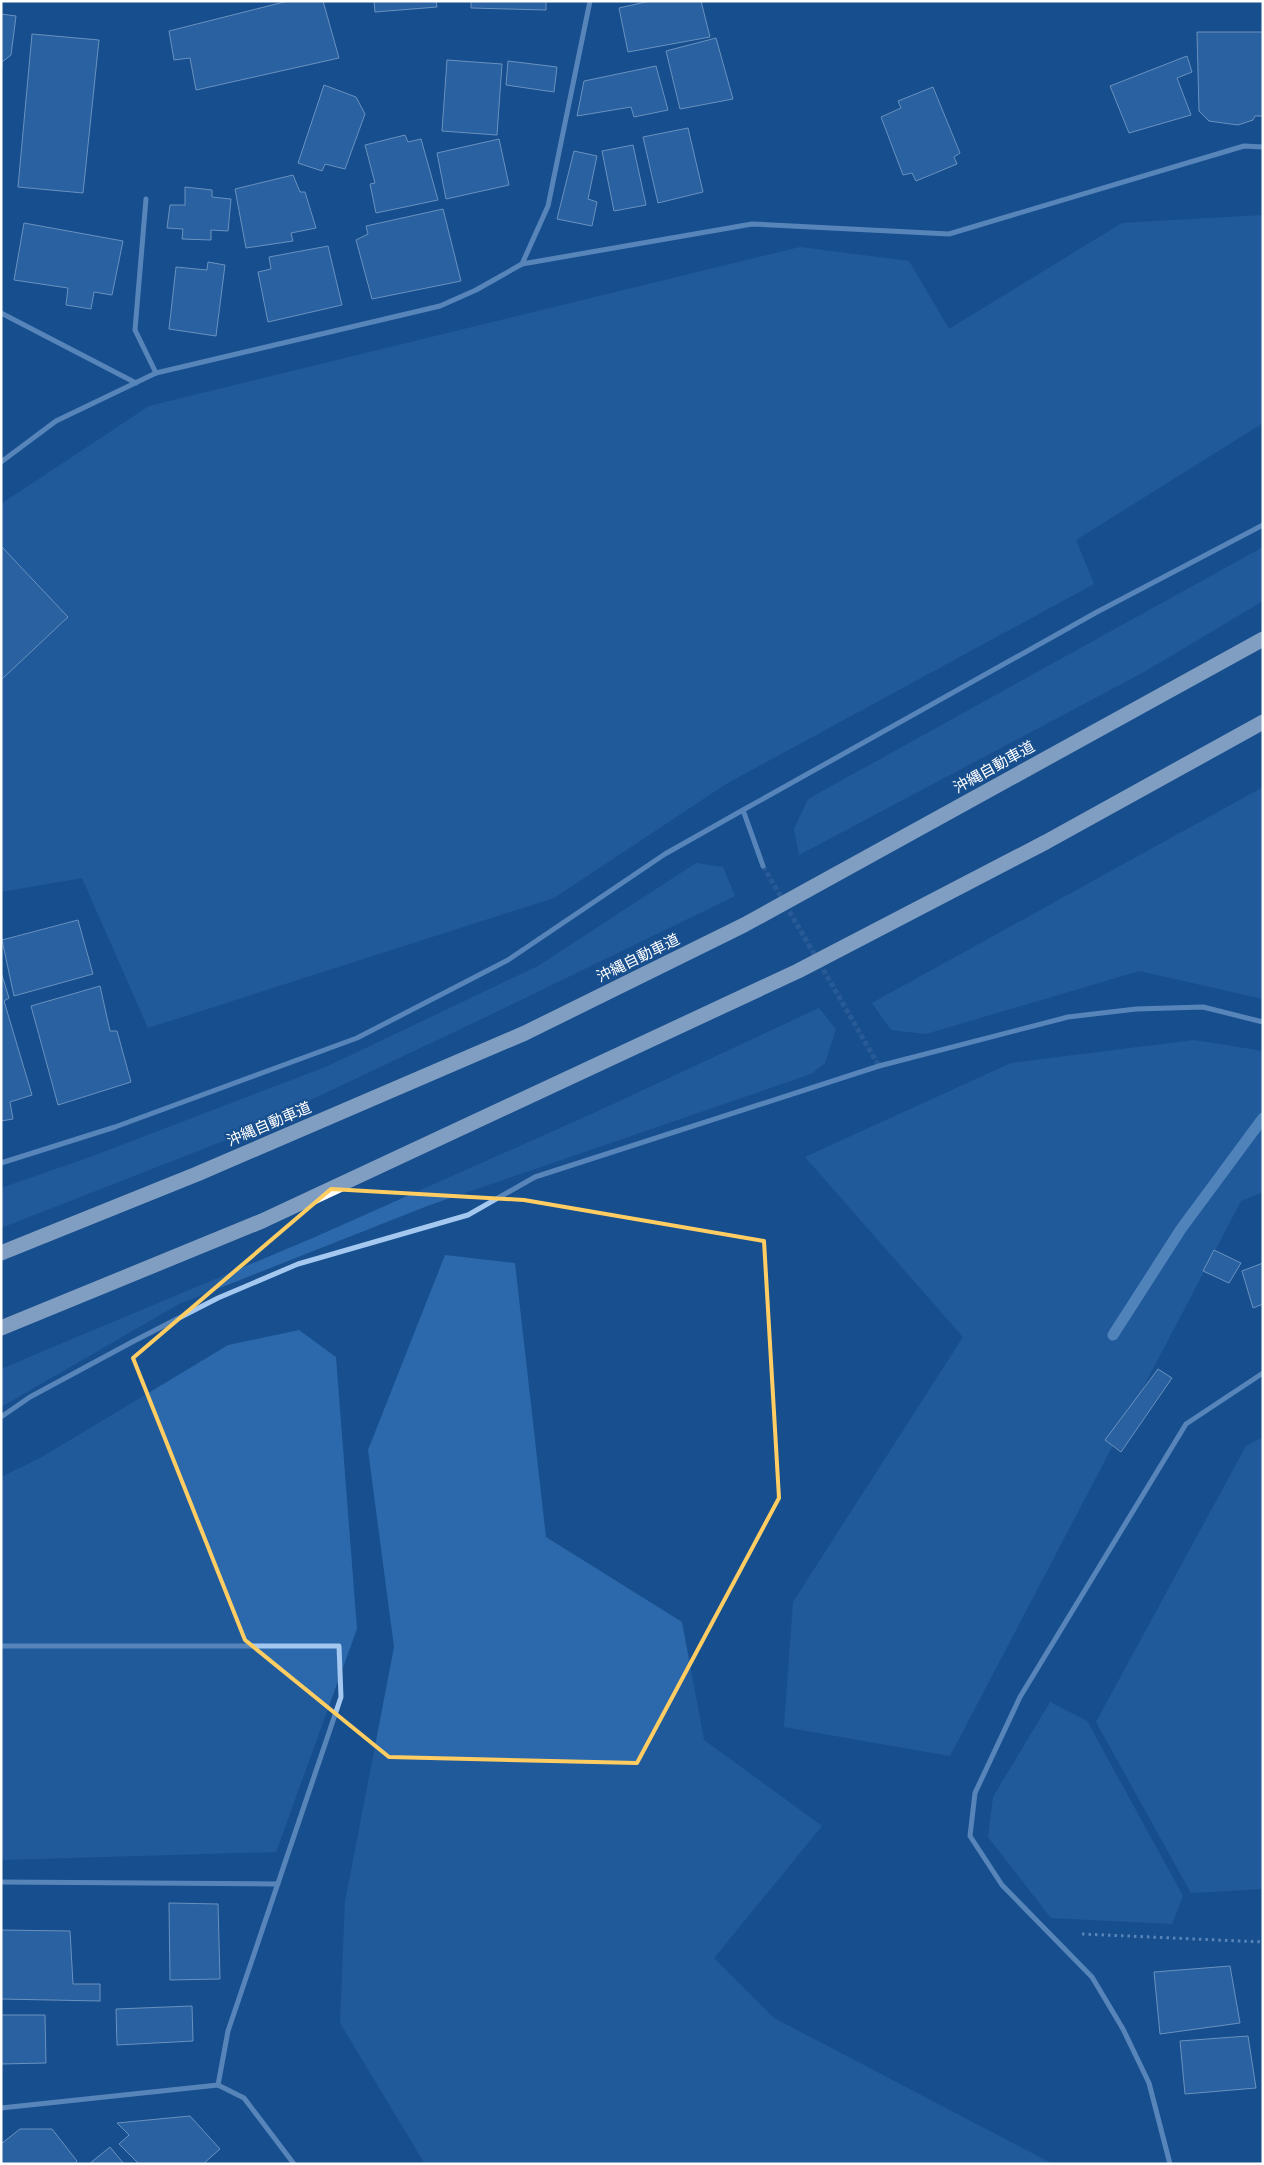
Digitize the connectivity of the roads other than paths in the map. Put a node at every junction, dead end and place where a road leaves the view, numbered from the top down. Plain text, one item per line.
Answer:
1 (590, 1) edge
2 (1263, 147) edge
3 (146, 199) dead end
4 (522, 264) junction
5 (1, 313) edge
6 (156, 373) junction
7 (136, 383) junction
8 (1, 462) edge
9 (1263, 525) edge
10 (1263, 639) edge
11 (1263, 722) edge
12 (743, 810) junction
13 (763, 866) tunnel mouth
14 (1263, 1022) edge
15 (1, 1163) edge
16 (1, 1253) edge
17 (1, 1328) edge
18 (1263, 1373) edge
19 (1, 1417) edge
20 (1, 1646) edge
21 (1, 1882) edge
22 (278, 1884) junction
23 (218, 2085) junction
24 (1, 2108) edge
25 (294, 2164) edge
26 (1170, 2164) edge

1 - 4 street
2 - 4 street
3 - 6 street
4 - 6 street
5 - 7 street
6 - 7 street
7 - 8 street
9 - 12 street
10 - 16 highway, 沖縄自動車道
11 - 17 highway
12 - 13 street
12 - 15 street
14 - 19 street
18 - 26 street
20 - 22 street
21 - 22 street
22 - 23 street
23 - 24 street
23 - 25 street

